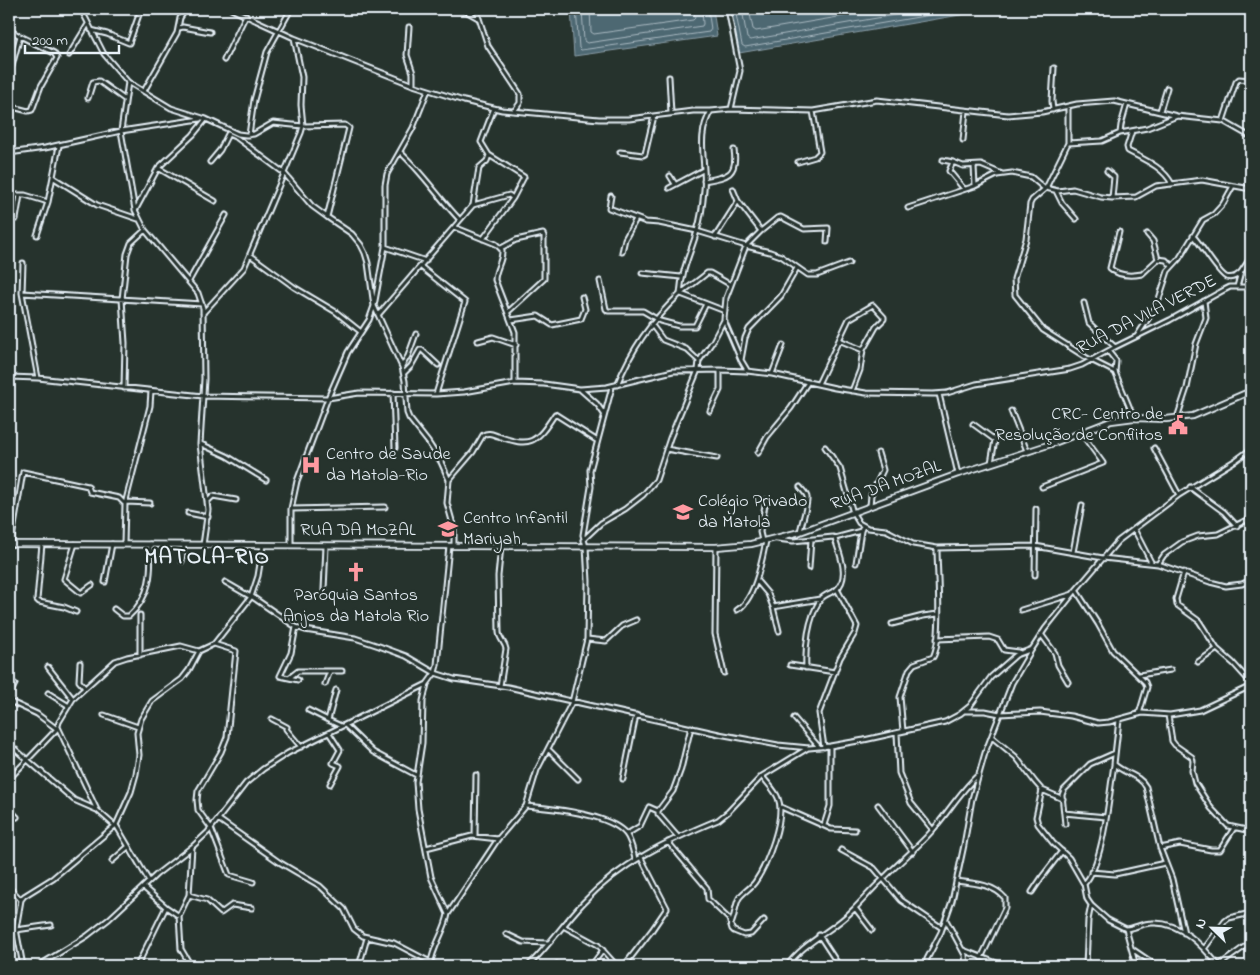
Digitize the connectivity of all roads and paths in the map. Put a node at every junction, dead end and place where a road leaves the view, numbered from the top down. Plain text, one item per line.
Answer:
1 (15, 9) edge
2 (82, 9) edge
3 (141, 9) edge
4 (186, 9) edge
5 (231, 9) edge
6 (291, 9) edge
7 (462, 9) edge
8 (476, 9) edge
9 (728, 9) edge
10 (9, 11) edge
11 (246, 15) junction
12 (479, 18) junction
13 (88, 24) junction
14 (408, 27) dead end
15 (178, 28) junction
16 (9, 30) edge
17 (91, 30) junction
18 (280, 31) junction
19 (210, 32) dead end
20 (20, 36) junction
21 (294, 38) junction
22 (69, 55) dead end
23 (224, 60) dead end
24 (12, 66) dead end
25 (1054, 68) dead end
26 (669, 77) dead end
27 (1251, 80) edge
28 (128, 82) junction
29 (413, 85) junction
30 (1167, 88) dead end
31 (428, 90) junction
32 (144, 91) junction
33 (88, 98) dead end
34 (124, 99) junction
35 (1127, 104) junction
36 (9, 106) edge
37 (1068, 106) junction
38 (494, 108) junction
39 (731, 109) junction
40 (703, 110) junction
41 (1053, 110) junction
42 (514, 111) junction
43 (711, 111) junction
44 (813, 111) junction
45 (966, 111) junction
46 (1160, 111) junction
47 (671, 113) junction
48 (654, 116) junction
49 (1178, 116) junction
50 (708, 117) junction
51 (204, 119) junction
52 (1223, 121) junction
53 (303, 126) junction
54 (121, 131) junction
55 (1132, 131) junction
56 (229, 132) junction
57 (1120, 133) junction
58 (249, 135) junction
59 (1251, 137) edge
60 (963, 140) dead end
61 (1068, 143) junction
62 (59, 146) junction
63 (734, 150) dead end
64 (9, 152) edge
65 (400, 152) junction
66 (620, 152) dead end
67 (490, 155) junction
68 (943, 160) dead end
69 (210, 162) dead end
70 (798, 162) dead end
71 (953, 162) junction
72 (974, 166) junction
73 (158, 168) junction
74 (703, 170) junction
75 (1107, 171) dead end
76 (284, 173) junction
77 (1002, 174) junction
78 (670, 176) dead end
79 (54, 178) junction
80 (704, 181) junction
81 (675, 184) junction
82 (1172, 184) junction
83 (975, 186) junction
84 (1233, 186) junction
85 (668, 188) dead end
86 (733, 189) dead end
87 (964, 189) junction
88 (1045, 189) junction
89 (1251, 189) edge
90 (1056, 190) junction
91 (9, 195) edge
92 (20, 195) junction
93 (612, 196) dead end
94 (513, 198) junction
95 (1112, 198) junction
96 (215, 201) dead end
97 (738, 201) junction
98 (48, 202) junction
99 (473, 205) junction
100 (908, 208) dead end
101 (135, 210) junction
102 (226, 215) dead end
103 (327, 217) junction
104 (9, 219) edge
105 (139, 219) junction
106 (636, 219) junction
107 (1076, 219) dead end
108 (460, 220) junction
109 (454, 226) junction
110 (145, 230) junction
111 (697, 231) junction
112 (761, 231) junction
113 (1119, 232) dead end
114 (1147, 234) dead end
115 (37, 235) dead end
116 (1193, 236) junction
117 (715, 237) junction
118 (483, 239) junction
119 (827, 242) dead end
120 (746, 246) junction
121 (385, 247) junction
122 (501, 248) junction
123 (622, 252) dead end
124 (250, 255) junction
125 (1251, 257) edge
126 (1158, 258) junction
127 (426, 261) junction
128 (23, 263) dead end
129 (849, 263) dead end
130 (1172, 266) junction
131 (421, 267) junction
132 (796, 268) junction
133 (1241, 272) junction
134 (642, 273) dead end
135 (681, 277) junction
136 (189, 281) junction
137 (600, 282) dead end
138 (731, 285) junction
139 (1237, 287) junction
140 (1251, 287) edge
141 (22, 293) junction
142 (680, 294) junction
143 (582, 297) dead end
144 (122, 299) junction
145 (1204, 301) junction
146 (202, 304) junction
147 (706, 304) junction
148 (1084, 304) dead end
149 (374, 306) junction
150 (725, 310) junction
151 (508, 312) junction
152 (203, 313) junction
153 (379, 314) junction
154 (724, 319) junction
155 (511, 320) junction
156 (655, 321) junction
157 (361, 332) junction
158 (416, 334) dead end
159 (1136, 338) junction
160 (839, 340) junction
161 (478, 341) dead end
162 (516, 345) junction
163 (783, 345) dead end
164 (1115, 347) junction
165 (863, 350) junction
166 (1108, 351) junction
167 (741, 360) junction
168 (1092, 360) junction
169 (698, 361) junction
170 (438, 365) dead end
171 (402, 367) junction
172 (698, 370) junction
173 (720, 370) junction
174 (747, 371) junction
175 (1115, 372) junction
176 (404, 373) junction
177 (772, 374) junction
178 (9, 377) edge
179 (38, 378) junction
180 (808, 382) junction
181 (515, 383) junction
182 (818, 384) junction
183 (617, 386) junction
184 (612, 387) junction
185 (124, 388) junction
186 (580, 389) junction
187 (151, 391) junction
188 (852, 391) junction
189 (1251, 391) edge
190 (393, 393) junction
191 (406, 394) junction
192 (436, 394) junction
193 (939, 394) junction
194 (203, 396) junction
195 (328, 398) junction
196 (710, 411) dead end
197 (1011, 411) dead end
198 (604, 414) junction
199 (1134, 418) junction
200 (1177, 418) junction
201 (973, 424) dead end
202 (1081, 433) junction
203 (596, 440) junction
204 (200, 444) junction
205 (825, 447) dead end
206 (395, 448) dead end
207 (1154, 448) dead end
208 (666, 449) junction
209 (1251, 449) edge
210 (1027, 451) junction
211 (758, 453) dead end
212 (878, 453) dead end
213 (717, 458) dead end
214 (991, 463) junction
215 (958, 474) junction
216 (266, 480) dead end
217 (449, 480) junction
218 (800, 487) dead end
219 (1042, 487) dead end
220 (1190, 487) junction
221 (1179, 495) junction
222 (236, 500) dead end
223 (766, 500) dead end
224 (207, 501) junction
225 (126, 503) junction
226 (150, 503) dead end
227 (1082, 505) dead end
228 (870, 507) junction
229 (385, 508) dead end
230 (1036, 509) dead end
231 (291, 510) junction
232 (188, 513) dead end
233 (853, 513) junction
234 (208, 517) junction
235 (1251, 518) edge
236 (863, 526) junction
237 (1237, 526) junction
238 (1134, 529) junction
239 (860, 531) junction
240 (800, 532) junction
241 (777, 538) junction
242 (835, 538) junction
243 (583, 540) junction
244 (811, 540) junction
245 (764, 542) junction
246 (10, 544) edge
247 (42, 544) junction
248 (75, 544) junction
249 (112, 544) junction
250 (124, 544) junction
251 (150, 544) junction
252 (291, 544) junction
253 (184, 545) junction
254 (203, 545) junction
255 (263, 545) junction
256 (326, 545) junction
257 (451, 546) junction
258 (501, 546) junction
259 (1035, 546) junction
260 (586, 547) junction
261 (716, 547) junction
262 (936, 548) junction
263 (1073, 552) junction
264 (1103, 558) junction
265 (182, 560) dead end
266 (1151, 562) junction
267 (856, 563) dead end
268 (1158, 564) junction
269 (809, 568) dead end
270 (1184, 572) junction
271 (1035, 575) dead end
272 (1251, 580) edge
273 (757, 581) junction
274 (105, 582) dead end
275 (225, 582) dead end
276 (92, 585) dead end
277 (837, 589) junction
278 (324, 590) dead end
279 (1075, 592) junction
280 (251, 596) junction
281 (820, 599) junction
282 (773, 607) junction
283 (114, 609) dead end
284 (737, 610) dead end
285 (1021, 610) dead end
286 (76, 612) dead end
287 (938, 614) junction
288 (140, 616) dead end
289 (636, 620) dead end
290 (892, 624) dead end
291 (296, 627) junction
292 (780, 631) dead end
293 (1041, 634) junction
294 (587, 639) junction
295 (938, 639) junction
296 (214, 644) junction
297 (1032, 649) junction
298 (1217, 649) junction
299 (199, 651) junction
300 (1019, 652) junction
301 (140, 655) junction
302 (1198, 662) dead end
303 (80, 663) dead end
304 (790, 665) dead end
305 (48, 667) dead end
306 (806, 668) junction
307 (1171, 670) dead end
308 (342, 671) dead end
309 (330, 672) junction
310 (835, 672) junction
311 (724, 673) dead end
312 (435, 674) junction
313 (1139, 676) junction
314 (289, 678) junction
315 (298, 680) dead end
316 (1068, 682) dead end
317 (1251, 682) edge
318 (15, 684) dead end
319 (325, 684) dead end
320 (427, 684) junction
321 (500, 686) junction
322 (1251, 686) edge
323 (85, 688) junction
324 (336, 690) dead end
325 (48, 693) dead end
326 (9, 696) edge
327 (73, 699) junction
328 (9, 701) edge
329 (572, 702) junction
330 (69, 706) junction
331 (308, 710) dead end
332 (964, 711) junction
333 (1000, 714) junction
334 (1139, 714) junction
335 (104, 715) dead end
336 (1168, 715) junction
337 (636, 716) junction
338 (272, 718) dead end
339 (794, 718) dead end
340 (328, 720) junction
341 (1119, 720) junction
342 (343, 726) junction
343 (138, 727) junction
344 (691, 727) junction
345 (57, 728) junction
346 (903, 731) junction
347 (328, 733) junction
348 (897, 733) junction
349 (992, 737) junction
350 (9, 744) edge
351 (830, 746) junction
352 (301, 747) junction
353 (819, 747) junction
354 (824, 747) junction
355 (809, 748) junction
356 (548, 749) junction
357 (1115, 753) junction
358 (26, 761) junction
359 (1114, 764) junction
360 (416, 775) junction
361 (476, 776) dead end
362 (762, 776) junction
363 (978, 776) junction
364 (9, 779) edge
365 (578, 779) dead end
366 (623, 779) dead end
367 (330, 784) dead end
368 (1042, 790) junction
369 (1063, 799) junction
370 (1251, 803) edge
371 (878, 805) dead end
372 (526, 806) junction
373 (781, 807) junction
374 (9, 809) edge
375 (98, 810) junction
376 (658, 811) junction
377 (1064, 813) junction
378 (17, 817) dead end
379 (1106, 817) junction
380 (218, 819) junction
381 (1065, 824) dead end
382 (824, 825) junction
383 (115, 826) junction
384 (1251, 827) edge
385 (211, 828) junction
386 (1234, 828) junction
387 (855, 830) dead end
388 (933, 830) junction
389 (1251, 831) edge
390 (627, 834) junction
391 (475, 836) junction
392 (678, 838) junction
393 (498, 839) junction
394 (668, 842) junction
395 (128, 847) junction
396 (192, 847) junction
397 (426, 848) junction
398 (1160, 848) junction
399 (841, 850) dead end
400 (1062, 851) junction
401 (913, 852) junction
402 (640, 856) junction
403 (635, 859) junction
404 (112, 861) dead end
405 (1165, 864) junction
406 (1091, 872) junction
407 (882, 879) junction
408 (149, 881) junction
409 (956, 881) junction
410 (253, 882) dead end
411 (1084, 884) junction
412 (9, 887) edge
413 (143, 887) junction
414 (1032, 892) dead end
415 (189, 895) junction
416 (21, 900) junction
417 (1091, 905) junction
418 (166, 907) junction
419 (252, 908) dead end
420 (855, 908) junction
421 (1251, 913) edge
422 (448, 914) junction
423 (179, 916) junction
424 (946, 919) junction
425 (764, 920) dead end
426 (731, 924) junction
427 (51, 925) dead end
428 (563, 926) junction
429 (942, 928) junction
430 (16, 929) junction
431 (872, 930) dead end
432 (1126, 930) junction
433 (9, 931) edge
434 (1184, 933) junction
435 (506, 934) dead end
436 (819, 935) junction
437 (367, 938) junction
438 (1251, 942) edge
439 (548, 943) junction
440 (1132, 949) junction
441 (1204, 949) junction
442 (604, 950) junction
443 (963, 950) junction
444 (980, 958) junction
445 (557, 964) dead end
446 (838, 964) dead end
447 (926, 964) edge
448 (431, 965) edge
449 (23, 966) edge
450 (38, 966) edge
451 (137, 966) edge
452 (190, 966) edge
453 (359, 966) edge
454 (438, 966) edge
455 (528, 966) edge
456 (563, 966) edge
457 (591, 966) edge
458 (616, 966) edge
459 (624, 966) edge
460 (786, 966) edge
461 (882, 966) edge
462 (901, 966) edge
463 (922, 966) edge
464 (966, 966) edge
465 (1004, 966) edge
466 (1086, 966) edge
467 (1136, 966) edge
468 (1157, 966) edge
469 (1218, 966) edge

1 - 10 street
2 - 13 street
3 - 17 street
4 - 15 street
5 - 11 street
6 - 18 street
7 - 12 street
8 - 12 street
9 - 39 street
11 - 18 street
11 - 23 street
12 - 42 street
13 - 17 street
13 - 22 street
14 - 29 street
15 - 19 street
15 - 32 street
16 - 20 street
17 - 28 street
18 - 21 street
18 - 58 street
20 - 24 street
20 - 36 street
21 - 29 street
21 - 53 street
25 - 41 street
26 - 47 street
27 - 52 street
28 - 32 street
28 - 34 street
29 - 31 street
30 - 46 street
31 - 38 street
31 - 65 street
32 - 51 street
33 - 34 street
34 - 54 street
35 - 37 street
35 - 46 street
35 - 57 street
37 - 41 street
37 - 61 street
38 - 42 street
38 - 67 street
39 - 43 street
39 - 44 street
40 - 43 street
40 - 47 street
40 - 50 street
41 - 45 street
42 - 48 street
43 - 50 street
44 - 45 street
44 - 70 street
45 - 60 street
46 - 49 street
47 - 48 street
48 - 66 street
49 - 52 street
49 - 55 street
50 - 74 street
51 - 54 street
51 - 56 street
51 - 73 street
52 - 59 street
53 - 58 street
53 - 76 street
53 - 103 street
54 - 62 street
54 - 101 street
55 - 57 street
55 - 82 street
56 - 58 street
56 - 69 street
56 - 76 street
57 - 61 street
61 - 88 street
62 - 64 street
62 - 79 street
63 - 80 street
65 - 108 street
65 - 121 street
67 - 94 street
67 - 99 street
68 - 71 street
71 - 72 street
71 - 87 street
72 - 77 street
72 - 83 street
73 - 96 street
73 - 101 street
74 - 80 street
74 - 81 street
75 - 95 street
76 - 103 street
76 - 124 street
77 - 83 street
77 - 88 street
78 - 81 street
79 - 98 street
79 - 105 street
80 - 111 street
81 - 85 street
82 - 84 street
82 - 95 street
83 - 87 street
84 - 89 street
84 - 116 street
86 - 97 street
87 - 100 street
88 - 90 street
88 - 168 street
90 - 95 street
90 - 107 street
91 - 92 street
92 - 98 street
92 - 104 street
93 - 106 street
94 - 99 street
94 - 118 street
97 - 112 street
97 - 117 street
98 - 115 street
99 - 108 street
101 - 105 street
102 - 136 street
103 - 149 street
105 - 110 street
106 - 111 street
106 - 123 street
108 - 109 street
109 - 118 street
109 - 127 street
110 - 136 street
110 - 144 street
111 - 117 street
111 - 135 street
112 - 119 street
112 - 120 street
113 - 126 street
114 - 126 street
116 - 130 street
116 - 133 street
117 - 120 street
118 - 122 street
120 - 132 street
120 - 138 street
121 - 127 street
121 - 149 street
122 - 151 street
122 - 151 street
124 - 152 street
124 - 157 street
125 - 133 street
126 - 130 street
127 - 131 street
128 - 141 street
129 - 132 street
130 - 159 street
131 - 153 street
131 - 192 street
132 - 167 street
133 - 139 street
134 - 135 street
135 - 142 street
136 - 146 street
137 - 156 street
138 - 142 street
138 - 150 street
139 - 140 street, RUA DA VILA VERDE
139 - 145 street, RUA DA VILA VERDE
141 - 144 street
141 - 179 street
142 - 147 street
142 - 156 street
143 - 155 street
144 - 146 street
144 - 185 street
145 - 159 street, RUA DA VILA VERDE
145 - 200 street
146 - 152 street
147 - 150 street
147 - 156 street
148 - 164 street
149 - 153 street
149 - 157 street
150 - 154 street
151 - 155 street
152 - 194 street
153 - 171 street
154 - 167 street
154 - 169 street
155 - 162 street
156 - 169 street
156 - 183 street
157 - 195 street
158 - 171 street
159 - 164 street, RUA DA VILA VERDE
160 - 165 street
160 - 165 street
160 - 182 street
161 - 162 street
162 - 181 street
163 - 177 street
164 - 166 street, RUA DA VILA VERDE
165 - 188 street
166 - 168 street, RUA DA VILA VERDE
166 - 175 street
167 - 174 street
168 - 175 street
168 - 193 street, RUA DA VILA VERDE
169 - 172 street
170 - 176 street
171 - 176 street
172 - 173 street, RUA DA VILA VERDE
172 - 183 street, RUA DA VILA VERDE
172 - 208 street
173 - 174 street, RUA DA VILA VERDE
173 - 196 street
174 - 177 street, RUA DA VILA VERDE
175 - 199 street
176 - 191 street
177 - 180 street, RUA DA VILA VERDE
178 - 179 street, RUA DA VILA VERDE
179 - 185 street, RUA DA VILA VERDE
180 - 182 street, RUA DA VILA VERDE
180 - 211 street
181 - 186 street, RUA DA VILA VERDE
181 - 192 street, RUA DA VILA VERDE
182 - 188 street, RUA DA VILA VERDE
183 - 184 street, RUA DA VILA VERDE
184 - 186 street, RUA DA VILA VERDE
184 - 198 street
185 - 187 street, RUA DA VILA VERDE
186 - 198 street
187 - 194 street, RUA DA VILA VERDE
187 - 225 street
188 - 193 street, RUA DA VILA VERDE
189 - 200 main road, RUA DA MOZAL
190 - 191 street, RUA DA VILA VERDE
190 - 195 street, RUA DA VILA VERDE
190 - 206 street
191 - 192 street, RUA DA VILA VERDE
191 - 217 street
193 - 215 street
194 - 195 street, RUA DA VILA VERDE
194 - 204 street
195 - 231 street
197 - 210 street
198 - 203 street
199 - 200 main road, RUA DA MOZAL
199 - 202 main road, RUA DA MOZAL
201 - 214 street
202 - 210 main road, RUA DA MOZAL
202 - 219 street
203 - 217 street
203 - 243 street
204 - 216 street
204 - 224 street
205 - 233 street
207 - 221 street
208 - 213 street
208 - 243 street
209 - 220 street
210 - 214 main road, RUA DA MOZAL
212 - 228 street
214 - 215 main road, RUA DA MOZAL
215 - 228 main road, RUA DA MOZAL
217 - 257 street
218 - 240 street
220 - 221 street
220 - 237 street
221 - 238 street
222 - 224 street
223 - 245 street
224 - 234 street
225 - 226 street
225 - 246 street
225 - 250 street
227 - 263 street
228 - 233 main road, RUA DA MOZAL
229 - 231 street
230 - 259 street
231 - 252 street
232 - 234 street
233 - 236 street
233 - 240 main road, RUA DA MOZAL
234 - 254 street
235 - 237 street
236 - 239 street
236 - 262 street
237 - 268 street
238 - 264 street
238 - 266 street
239 - 242 street
239 - 267 street
240 - 241 main road, RUA DA MOZAL
241 - 244 street
241 - 245 main road, RUA DA MOZAL
242 - 244 street
242 - 277 street
243 - 260 street
244 - 269 street
245 - 261 main road, RUA DA MOZAL
245 - 273 street
246 - 247 main road, RUA DA MOZAL
247 - 248 main road, RUA DA MOZAL
247 - 286 street
248 - 249 main road, RUA DA MOZAL
248 - 276 street
249 - 250 main road, RUA DA MOZAL
249 - 274 street
250 - 251 main road, RUA DA MOZAL
251 - 253 main road, RUA DA MOZAL
251 - 283 street
252 - 255 main road, RUA DA MOZAL
252 - 256 main road, RUA DA MOZAL
253 - 254 main road, RUA DA MOZAL
253 - 265 street
254 - 255 main road, RUA DA MOZAL
255 - 280 street
256 - 257 main road, RUA DA MOZAL
256 - 278 street
257 - 258 main road, RUA DA MOZAL
257 - 312 street
258 - 260 main road, RUA DA MOZAL
258 - 321 street
259 - 262 street
259 - 263 street
259 - 271 street
260 - 261 main road, RUA DA MOZAL
260 - 294 street
261 - 311 street
262 - 287 street
263 - 264 street
264 - 266 street
264 - 279 street
266 - 268 street
268 - 270 street
270 - 272 street
270 - 298 street
273 - 282 street
273 - 284 street
275 - 280 street
277 - 281 street
277 - 310 street
279 - 285 street
279 - 293 street
279 - 313 street
280 - 291 street
280 - 296 street
281 - 282 street
281 - 306 street
282 - 292 street
287 - 290 street
287 - 295 street
288 - 301 street
289 - 294 street
291 - 312 street
291 - 314 street
293 - 297 street
293 - 316 street
294 - 329 street
295 - 300 street
295 - 346 street
296 - 299 street
296 - 385 street
297 - 300 street
297 - 333 street
298 - 302 street
298 - 317 street
299 - 301 street
299 - 343 street
300 - 332 street
301 - 323 street
303 - 323 street
304 - 306 street
305 - 327 street
306 - 310 street
307 - 313 street
308 - 309 street
309 - 314 street
309 - 319 street
310 - 354 street
312 - 320 street
312 - 321 street
313 - 334 street
314 - 315 street
318 - 326 street
320 - 342 street
320 - 360 street
321 - 329 street
322 - 336 street
323 - 327 street
324 - 340 street
325 - 330 street
327 - 330 street
328 - 345 street
329 - 337 street
329 - 356 street
330 - 345 street
331 - 340 street
332 - 333 street
332 - 346 street
333 - 341 street
333 - 349 street
334 - 336 street
334 - 341 street
335 - 343 street
336 - 386 street
337 - 344 street
337 - 366 street
338 - 352 street
339 - 353 street
340 - 342 street
341 - 357 street
342 - 347 street
342 - 360 street
343 - 383 street
344 - 355 street
344 - 376 street
345 - 358 street
345 - 375 street
346 - 348 street
347 - 352 street
347 - 367 street
348 - 351 street
348 - 388 street
349 - 363 street
349 - 368 street
350 - 358 street
351 - 354 street
351 - 382 street
352 - 380 street
353 - 354 street
353 - 355 street
355 - 362 street
356 - 365 street
356 - 372 street
357 - 359 street
357 - 369 street
358 - 364 street
358 - 375 street
359 - 379 street
359 - 398 street
360 - 397 street
361 - 391 street
362 - 373 street
362 - 392 street
363 - 388 street
363 - 409 street
368 - 369 street
368 - 400 street
369 - 377 street
370 - 384 street
371 - 401 street
372 - 390 street
372 - 393 street
373 - 382 street
373 - 426 street
374 - 378 street
375 - 383 street
376 - 390 street
376 - 392 street
377 - 379 street
377 - 381 street
379 - 406 street
380 - 385 street
380 - 437 street
382 - 387 street
383 - 395 street
383 - 416 street
385 - 396 street
385 - 410 street
386 - 389 street
386 - 398 street
388 - 401 street
390 - 403 street
391 - 393 street
391 - 397 street
392 - 394 street
393 - 422 street
394 - 402 street
394 - 426 street
395 - 404 street
395 - 408 street
396 - 408 street
396 - 415 street
397 - 422 street
398 - 405 street
399 - 407 street
400 - 411 street
400 - 414 street
401 - 407 street
402 - 403 street
402 - 459 street
403 - 428 street
405 - 406 street
405 - 434 street
406 - 411 street
407 - 420 street
407 - 429 street
408 - 413 street
409 - 424 street
409 - 444 street
411 - 417 street
412 - 416 street
413 - 418 street
413 - 450 street
415 - 419 street
415 - 423 street
416 - 430 street
417 - 432 street
417 - 466 street
418 - 423 street
418 - 451 street
420 - 431 street
420 - 436 street
421 - 441 street
422 - 448 street
423 - 452 street
424 - 429 street
424 - 443 street
425 - 426 street
427 - 430 street
428 - 439 street
428 - 442 street
429 - 447 street
430 - 433 street
430 - 449 street
432 - 434 street
432 - 440 street
434 - 441 street
435 - 439 street
436 - 446 street
436 - 460 street
437 - 448 street
437 - 453 street
438 - 469 street
439 - 455 street
440 - 467 street
440 - 468 street
441 - 469 street
442 - 457 street
442 - 458 street
443 - 444 street
443 - 464 street
444 - 465 street
445 - 456 street
447 - 463 street
448 - 454 street
461 - 462 street

